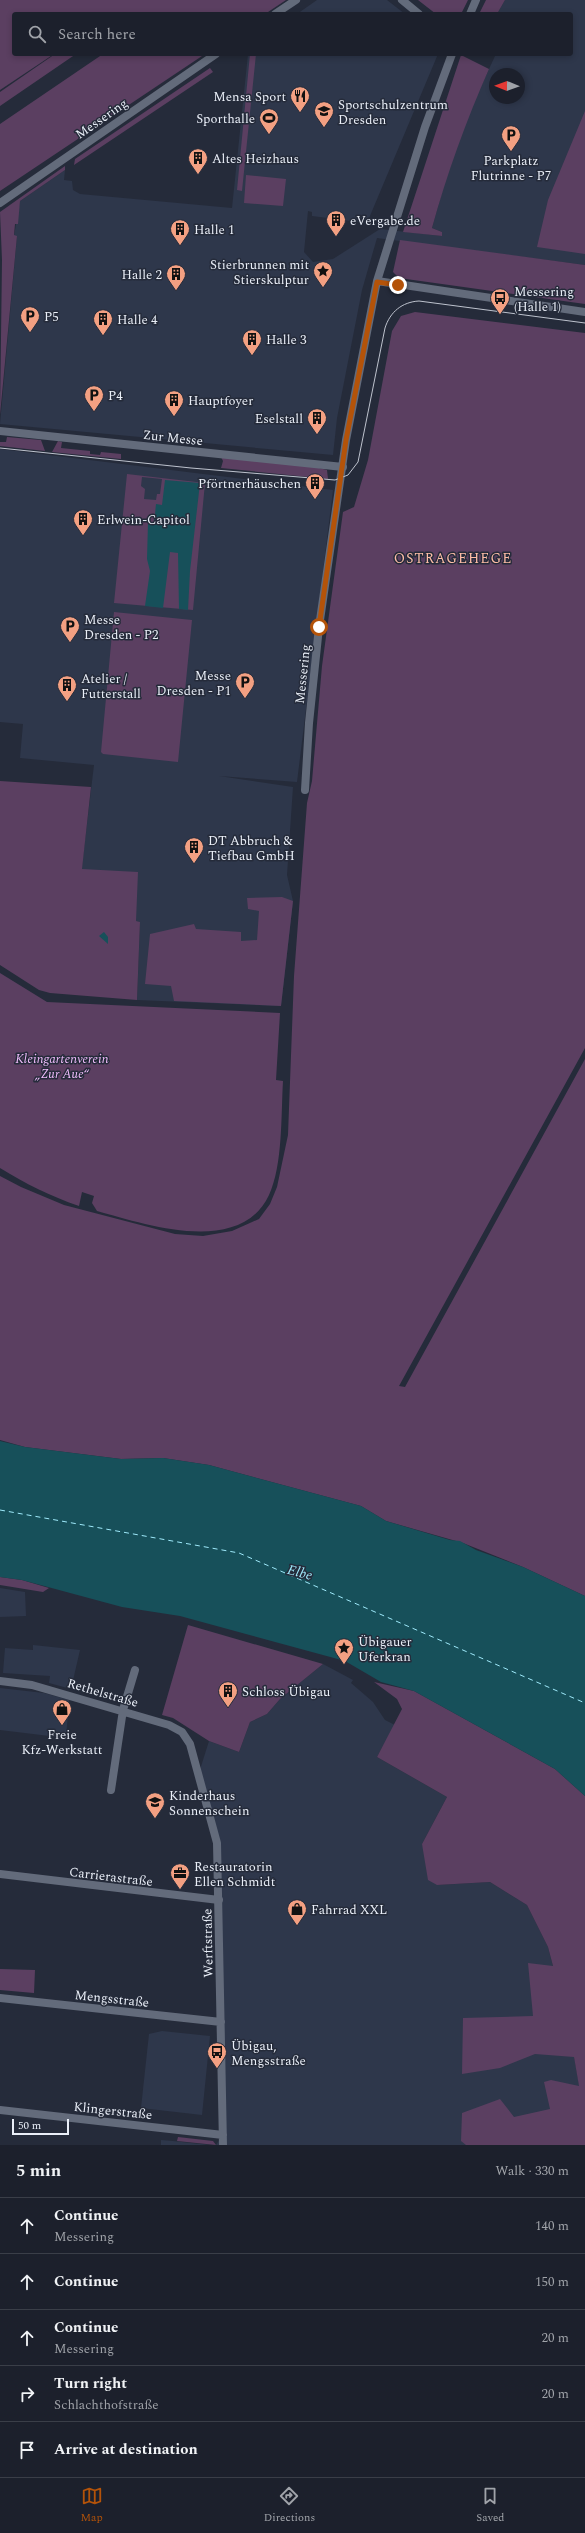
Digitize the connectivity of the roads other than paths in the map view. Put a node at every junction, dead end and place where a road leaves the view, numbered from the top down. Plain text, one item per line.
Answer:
1 (296, 0) edge
2 (402, 0) edge
3 (476, 0) edge
4 (278, 12) edge
5 (417, 12) edge
6 (471, 12) edge
7 (213, 56) edge
8 (451, 56) edge
9 (0, 203) edge
10 (377, 282) junction
11 (585, 312) edge
12 (0, 431) edge
13 (343, 467) junction
14 (305, 790) dead end
15 (135, 1670) dead end
16 (0, 1681) edge
17 (123, 1710) junction
18 (190, 1744) joint
19 (111, 1790) dead end
20 (0, 1874) edge
21 (218, 1900) junction
22 (0, 1998) edge
23 (221, 2022) junction
24 (0, 2110) edge
25 (223, 2134) junction
26 (223, 2145) edge

1 - 4 street
2 - 5 street
3 - 6 street
7 - 9 street, Messering
8 - 10 street
10 - 11 street
10 - 13 street, Messering
12 - 13 street, Zur Messe
13 - 14 street, Messering
15 - 17 street
16 - 17 street, Rethelstraße
17 - 18 street, Rethelstraße
17 - 19 street
18 - 21 street, Werftstraße
20 - 21 street, Carrierastraße
21 - 23 street, Werftstraße
22 - 23 street, Mengsstraße
23 - 25 street, Werftstraße
24 - 25 street, Klingerstraße
25 - 26 street, Werftstraße

